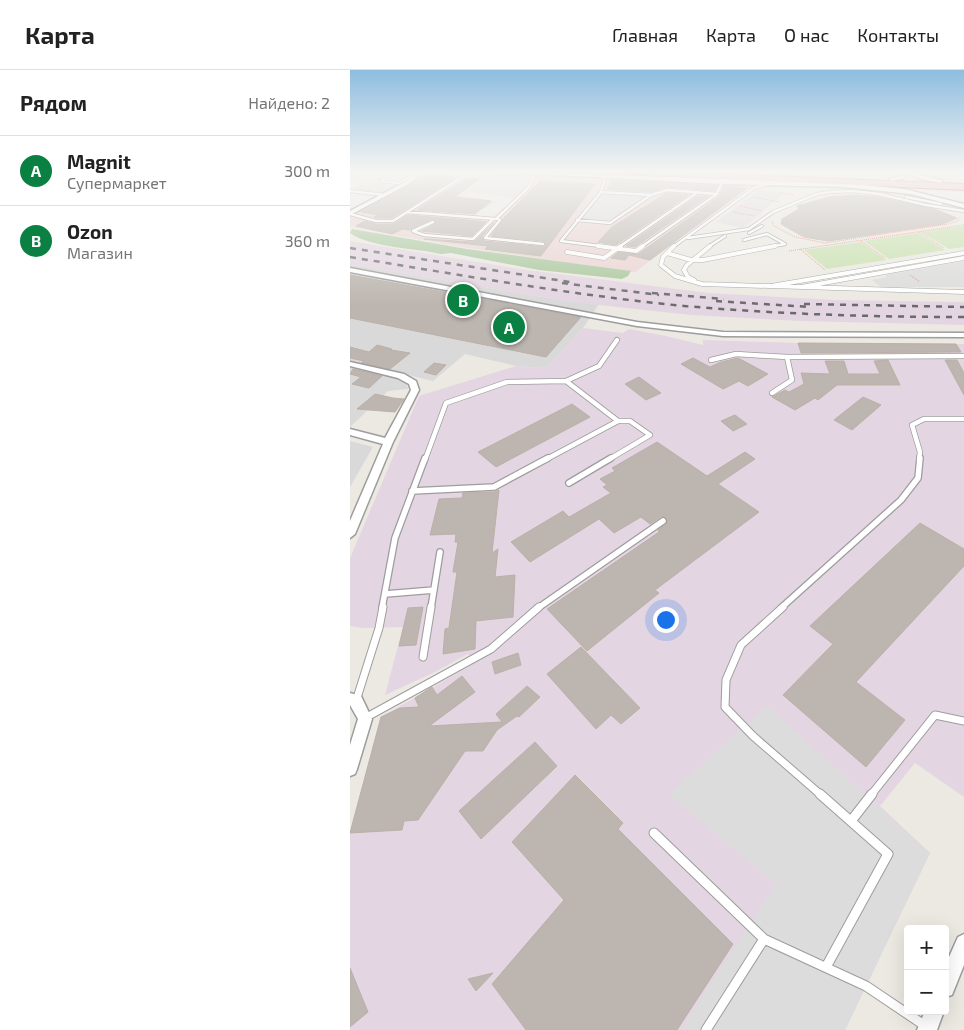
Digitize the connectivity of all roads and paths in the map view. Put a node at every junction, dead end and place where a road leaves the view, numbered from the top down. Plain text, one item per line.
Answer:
1 (363, 217) edge
2 (400, 217) edge
3 (467, 217) edge
4 (496, 217) edge
5 (580, 217) edge
6 (620, 217) edge
7 (662, 217) edge
8 (685, 217) edge
9 (715, 217) edge
10 (766, 217) edge
11 (959, 217) edge
12 (494, 219) junction
13 (773, 219) dead end
14 (577, 220) junction
15 (958, 221) junction
16 (433, 222) dead end
17 (964, 222) edge
18 (964, 225) edge
19 (762, 226) dead end
20 (917, 231) junction
21 (686, 238) junction
22 (744, 240) dead end
23 (860, 240) junction
24 (543, 244) dead end
25 (617, 248) junction
26 (948, 251) dead end
27 (567, 252) dead end
28 (782, 252) dead end
29 (667, 253) junction
30 (964, 253) edge
31 (964, 258) edge
32 (691, 260) junction
33 (889, 261) dead end
34 (350, 270) edge
35 (705, 284) junction
36 (759, 288) junction
37 (789, 289) junction
38 (964, 292) edge
39 (964, 335) edge
40 (617, 340) dead end
41 (964, 356) edge
42 (787, 357) junction
43 (711, 360) dead end
44 (350, 364) edge
45 (566, 381) junction
46 (772, 393) dead end
47 (964, 419) edge
48 (618, 421) junction
49 (350, 432) edge
50 (388, 442) junction
51 (568, 482) dead end
52 (412, 491) junction
53 (662, 521) dead end
54 (351, 528) edge
55 (440, 552) dead end
56 (434, 590) junction
57 (385, 594) junction
58 (423, 657) dead end
59 (353, 700) edge
60 (365, 719) junction
61 (964, 721) edge
62 (350, 768) edge
63 (850, 821) junction
64 (654, 833) dead end
65 (764, 939) junction
66 (964, 943) edge
67 (826, 967) junction
68 (949, 979) edge
69 (930, 1023) edge
70 (706, 1030) edge

1 - 2 lane
3 - 12 lane
4 - 12 lane
5 - 14 lane
6 - 14 lane
7 - 25 lane
8 - 25 lane
9 - 21 lane
10 - 21 lane
11 - 15 path
12 - 16 lane
12 - 24 lane
13 - 15 path
14 - 25 lane
15 - 17 path
18 - 20 path
19 - 32 lane
20 - 23 path
20 - 26 path
21 - 29 lane
22 - 32 lane
23 - 28 path
23 - 33 path
25 - 27 lane
29 - 32 lane
29 - 35 lane
30 - 36 lane
31 - 37 lane
32 - 35 lane
34 - 39 street
35 - 36 lane
36 - 37 lane
37 - 38 lane
40 - 45 lane
41 - 42 lane
42 - 43 lane
42 - 46 lane
44 - 50 street
45 - 48 lane
45 - 52 lane
47 - 63 lane
48 - 51 lane
48 - 52 lane
49 - 50 street
50 - 54 street
52 - 57 lane
53 - 60 lane
55 - 56 lane
56 - 57 lane
56 - 58 lane
57 - 59 lane
59 - 60 street
60 - 62 street
61 - 63 lane
63 - 67 lane
64 - 65 lane
65 - 67 lane
65 - 70 lane
66 - 68 street
67 - 69 lane

